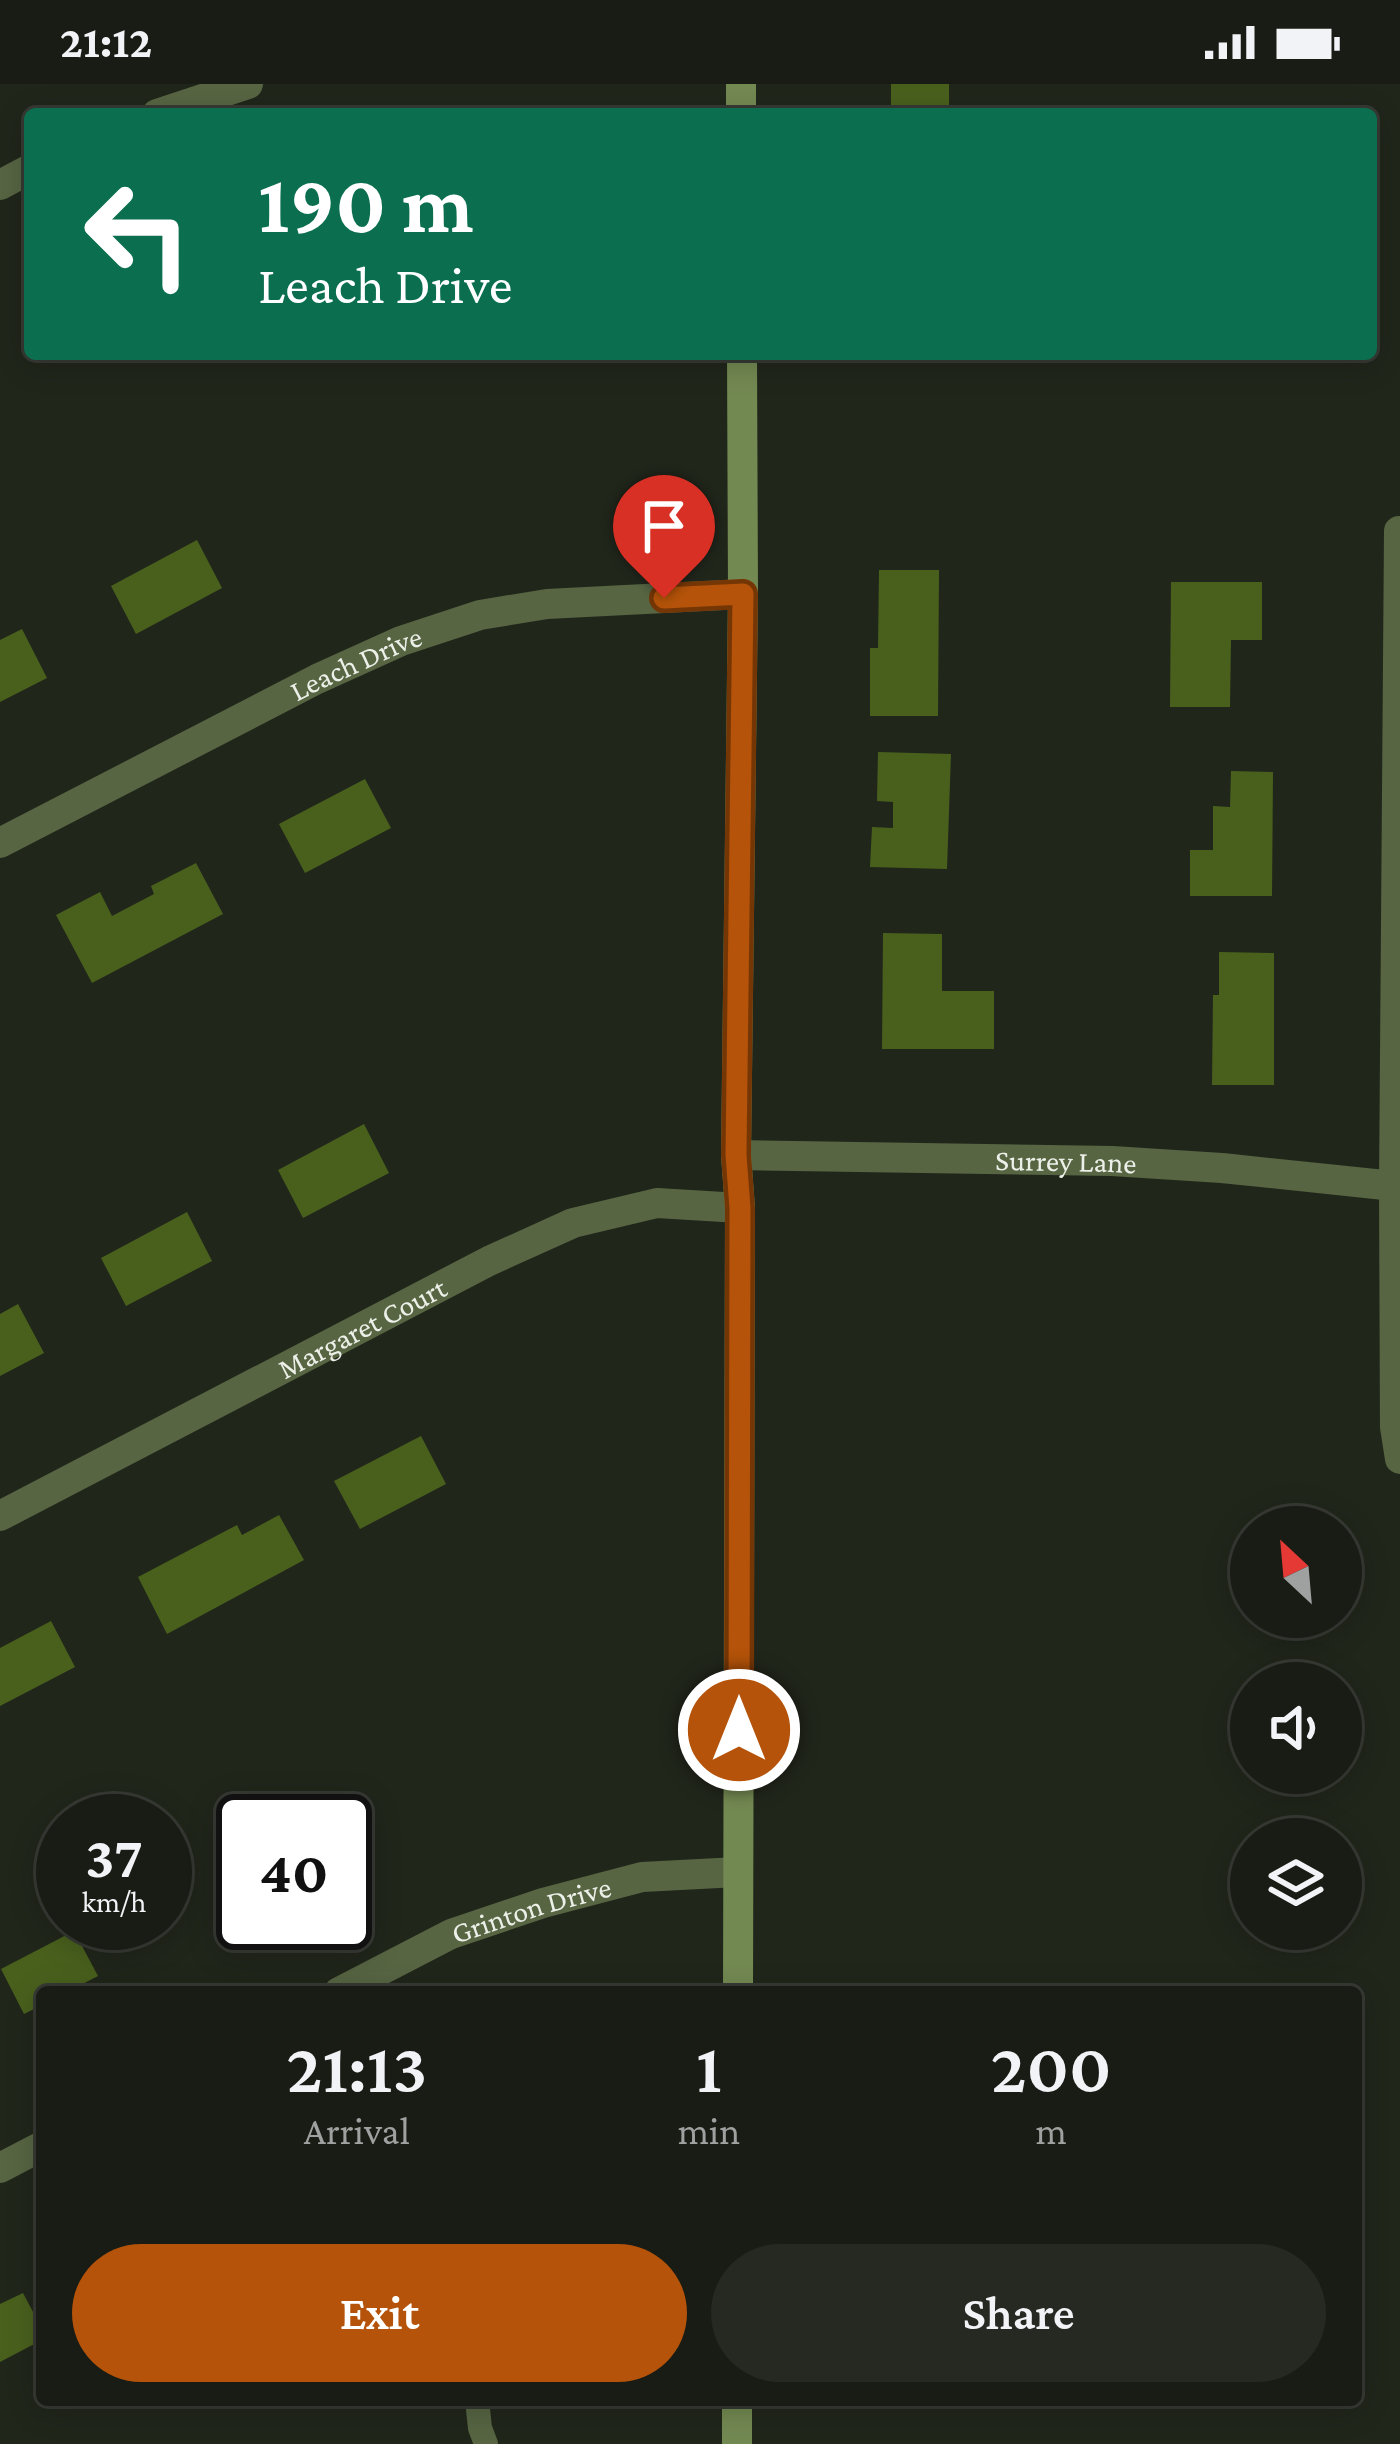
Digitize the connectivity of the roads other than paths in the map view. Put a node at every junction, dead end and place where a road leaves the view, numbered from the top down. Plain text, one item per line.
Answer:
1 (248, 84) edge
2 (175, 108) edge
3 (742, 360) edge
4 (1399, 531) edge
5 (743, 594) junction
6 (0, 844) edge
7 (736, 1155) junction
8 (1394, 1186) junction
9 (740, 1208) junction
10 (1400, 1459) edge
11 (0, 1516) edge
12 (738, 1872) junction
13 (351, 1986) edge
14 (738, 1986) edge
15 (36, 2149) edge
16 (0, 2168) edge
17 (478, 2406) edge
18 (737, 2406) edge
19 (486, 2444) edge
20 (737, 2444) edge

1 - 2 street
3 - 5 street
4 - 8 street
5 - 6 street, Leach Drive
5 - 7 street
7 - 8 street, Surrey Lane
7 - 9 street
8 - 10 street
9 - 11 street, Margaret Court
9 - 12 street
12 - 13 street, Grinton Drive
12 - 14 street
15 - 16 street
17 - 19 lane
18 - 20 street

